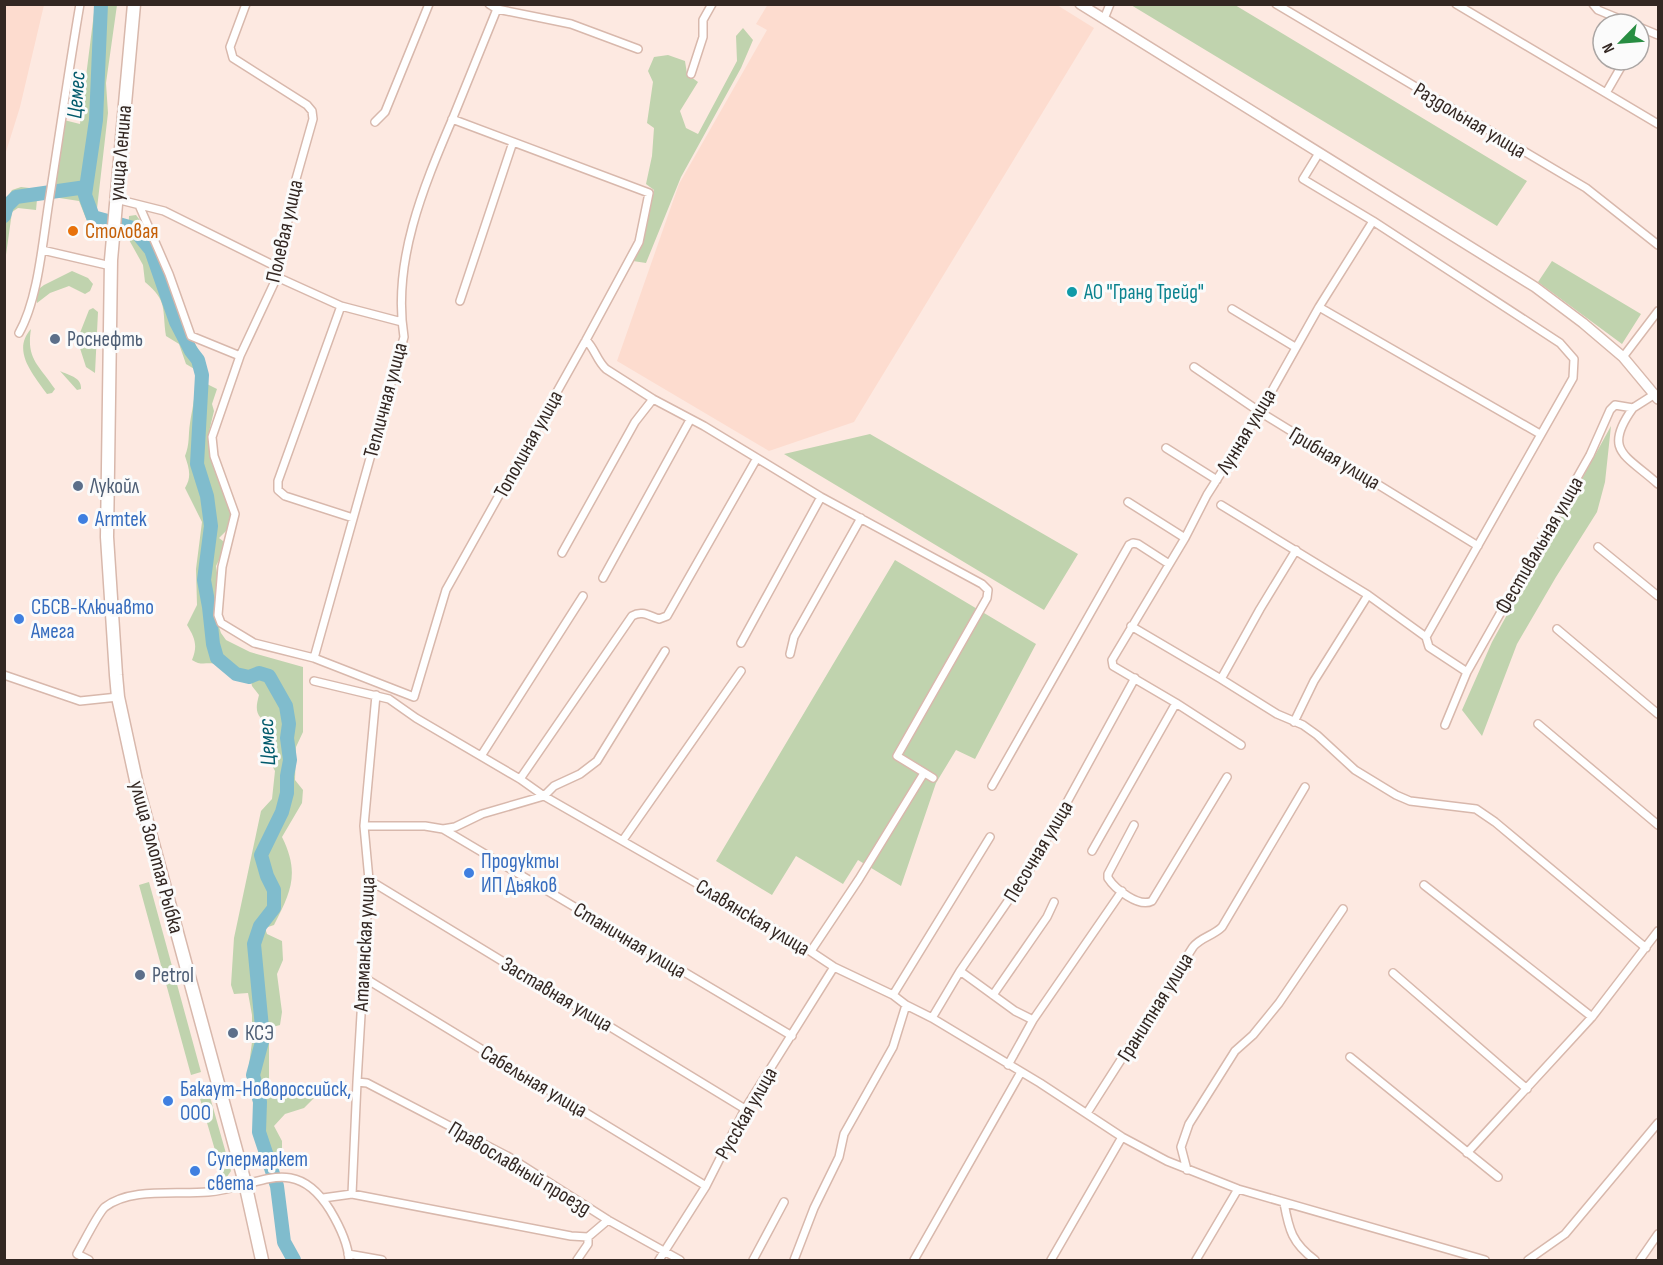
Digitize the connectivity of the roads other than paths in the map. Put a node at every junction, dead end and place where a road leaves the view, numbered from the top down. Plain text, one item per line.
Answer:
1 (80, 4) edge
2 (134, 4) edge
3 (246, 4) edge
4 (429, 4) edge
5 (489, 4) edge
6 (711, 4) edge
7 (1080, 4) edge
8 (1110, 4) edge
9 (1276, 4) edge
10 (1456, 4) edge
11 (497, 9) junction
12 (1104, 19) junction
13 (638, 49) dead end
14 (1618, 72) edge
15 (690, 74) dead end
16 (1606, 93) junction
17 (452, 119) junction
18 (375, 122) dead end
19 (1659, 124) edge
20 (513, 142) junction
21 (1319, 153) junction
22 (116, 199) junction
23 (139, 205) junction
24 (1373, 221) junction
25 (1659, 245) edge
26 (42, 250) junction
27 (111, 266) junction
28 (279, 268) junction
29 (277, 277) junction
30 (460, 301) dead end
31 (342, 306) junction
32 (1319, 307) junction
33 (1232, 309) dead end
34 (1659, 311) edge
35 (402, 322) junction
36 (19, 333) dead end
37 (586, 340) junction
38 (1295, 347) junction
39 (240, 356) junction
40 (1623, 357) junction
41 (1194, 367) dead end
42 (1657, 397) edge
43 (653, 399) junction
44 (1633, 408) junction
45 (1260, 412) junction
46 (690, 420) junction
47 (1540, 434) junction
48 (1166, 448) dead end
49 (757, 458) junction
50 (1217, 480) junction
51 (1659, 484) edge
52 (821, 497) junction
53 (1128, 502) dead end
54 (1221, 506) dead end
55 (353, 518) junction
56 (861, 518) junction
57 (1185, 538) junction
58 (1478, 546) junction
59 (1598, 547) dead end
60 (1296, 550) junction
61 (562, 553) dead end
62 (1169, 564) junction
63 (603, 578) dead end
64 (1368, 595) junction
65 (583, 596) dead end
66 (1659, 596) edge
67 (1131, 626) junction
68 (1557, 629) dead end
69 (1426, 637) junction
70 (741, 643) dead end
71 (665, 651) dead end
72 (790, 654) dead end
73 (314, 658) junction
74 (741, 671) dead end
75 (1467, 672) junction
76 (4, 675) edge
77 (1135, 678) junction
78 (1221, 679) junction
79 (314, 681) dead end
80 (376, 695) junction
81 (118, 697) junction
82 (1176, 703) junction
83 (1659, 714) edge
84 (1294, 722) junction
85 (1538, 724) dead end
86 (1444, 725) dead end
87 (1241, 745) dead end
88 (481, 756) junction
89 (924, 773) junction
90 (1227, 777) dead end
91 (933, 778) dead end
92 (520, 779) junction
93 (992, 786) dead end
94 (1305, 787) dead end
95 (544, 796) junction
96 (1134, 825) dead end
97 (1659, 825) edge
98 (364, 826) junction
99 (443, 829) junction
100 (990, 837) dead end
101 (623, 840) junction
102 (1092, 851) dead end
103 (369, 880) junction
104 (1424, 885) dead end
105 (1122, 891) junction
106 (1054, 902) dead end
107 (1343, 909) dead end
108 (1659, 931) edge
109 (1646, 948) junction
110 (811, 951) junction
111 (834, 967) junction
112 (960, 971) junction
113 (1393, 973) dead end
114 (363, 977) junction
115 (893, 995) junction
116 (993, 995) junction
117 (906, 1005) junction
118 (1592, 1017) junction
119 (932, 1018) junction
120 (1033, 1020) junction
121 (792, 1036) junction
122 (1350, 1057) dead end
123 (1008, 1065) junction
124 (1021, 1072) junction
125 (357, 1082) junction
126 (1527, 1089) junction
127 (745, 1109) junction
128 (1087, 1113) junction
129 (1659, 1123) edge
130 (1122, 1137) junction
131 (1467, 1153) junction
132 (1187, 1170) junction
133 (1498, 1177) dead end
134 (245, 1183) junction
135 (706, 1186) junction
136 (1238, 1189) junction
137 (352, 1194) junction
138 (323, 1198) junction
139 (784, 1202) dead end
140 (1284, 1203) junction
141 (608, 1220) junction
142 (1659, 1234) edge
143 (588, 1237) junction
144 (664, 1252) junction
145 (349, 1257) edge
146 (89, 1260) edge
147 (262, 1260) edge
148 (382, 1260) edge
149 (577, 1260) edge
150 (659, 1260) edge
151 (680, 1260) edge
152 (753, 1260) edge
153 (794, 1260) edge
154 (914, 1260) edge
155 (1052, 1260) edge
156 (1196, 1260) edge
157 (1315, 1260) edge
158 (1485, 1260) edge
159 (1528, 1260) edge
160 (1641, 1260) edge

1 - 26 street
2 - 22 highway, улица Ленина
3 - 28 street, Полевая улица
4 - 18 street
5 - 11 street
6 - 15 street
7 - 12 main road
8 - 12 street
9 - 25 street, Раздольная улица
10 - 16 street
11 - 13 street
11 - 17 street, Тепличная улица
12 - 21 main road
14 - 16 street
16 - 19 street
17 - 20 street
17 - 35 street, Тепличная улица
20 - 30 street
20 - 37 street, Тополиная улица
21 - 24 street
21 - 40 main road
22 - 23 street
22 - 27 highway, улица Ленина
23 - 28 street
23 - 39 street
24 - 32 street, Лунная улица
24 - 47 street
26 - 27 street
26 - 36 street
27 - 81 highway, улица Ленина
28 - 29 street, Полевая улица
29 - 31 street
29 - 39 street, Полевая улица
31 - 35 street
31 - 55 street
32 - 38 street, Лунная улица
32 - 47 street
33 - 38 street
34 - 40 street
35 - 55 street, Тепличная улица
37 - 43 street
37 - 73 street, Тополиная улица
38 - 45 street, Лунная улица
39 - 73 street, Полевая улица
40 - 42 main road
41 - 45 street, Грибная улица
42 - 44 street, Фестивальная улица
43 - 46 street
43 - 61 street
44 - 51 street
44 - 75 street, Фестивальная улица
45 - 50 street, Лунная улица
45 - 58 street, Грибная улица
46 - 49 street
46 - 63 street
47 - 58 street
48 - 50 street
49 - 52 street
49 - 92 street
50 - 57 street, Лунная улица
52 - 56 street
52 - 70 street
53 - 57 street
54 - 60 street
55 - 73 street, Тепличная улица
56 - 72 street
56 - 89 street
57 - 62 street, Лунная улица
58 - 69 street
59 - 66 street
60 - 64 street
60 - 78 street
62 - 67 street, Лунная улица
62 - 93 street
64 - 69 street
64 - 84 street
65 - 88 street
67 - 77 street, Лунная улица
67 - 78 street
68 - 83 street
69 - 75 street
71 - 95 street
74 - 101 street
75 - 86 street, Фестивальная улица
76 - 81 street
77 - 82 street
77 - 112 street, Песочная улица
78 - 84 street
79 - 80 street, Славянская улица
80 - 88 street, Славянская улица
80 - 98 street, Атаманская улица
81 - 134 highway, улица Золотая Рыбка
82 - 87 street
82 - 102 street
84 - 109 street
85 - 97 street
88 - 92 street, Славянская улица
89 - 91 street
89 - 110 street
90 - 105 street
92 - 95 street, Славянская улица
94 - 128 street, Гранитная улица
95 - 99 street
95 - 101 street, Славянская улица
96 - 105 street
98 - 99 street, Станичная улица
98 - 103 street, Атаманская улица
99 - 121 street, Станичная улица
100 - 115 street
101 - 110 street, Славянская улица
103 - 114 street, Атаманская улица
103 - 127 street, Заставная улица
104 - 118 street
105 - 120 street
106 - 116 street
107 - 132 street
108 - 109 street
109 - 118 street
110 - 111 street, Славянская улица
111 - 115 street, Славянская улица
111 - 121 street, Русская улица
112 - 116 street
112 - 119 street, Песочная улица
113 - 126 street
114 - 125 street, Атаманская улица
114 - 135 street, Сабельная улица
115 - 117 street, Славянская улица
116 - 120 street
117 - 119 street, Славянская улица
117 - 153 street
118 - 126 street
119 - 123 street, Славянская улица
120 - 123 street
121 - 127 street, Русская улица
122 - 131 street
123 - 124 street, Славянская улица
124 - 128 street, Славянская улица
124 - 154 street
125 - 137 street, Атаманская улица
125 - 141 street, Православный проезд
126 - 131 street
127 - 135 street, Русская улица
128 - 130 street, Славянская улица
129 - 159 street
130 - 132 street, Славянская улица
130 - 155 street
131 - 133 street
132 - 136 street, Славянская улица
134 - 138 street
134 - 146 street
134 - 147 highway, улица Золотая Рыбка
135 - 144 street, Русская улица
136 - 140 street, Славянская улица
136 - 156 street
137 - 138 street
137 - 143 street
138 - 145 street
139 - 152 street
140 - 157 street
140 - 158 street, Славянская улица
141 - 143 street
141 - 144 street, Православный проезд
142 - 160 street
143 - 149 street
144 - 150 street, Русская улица
144 - 151 street, Православный проезд
145 - 148 street

